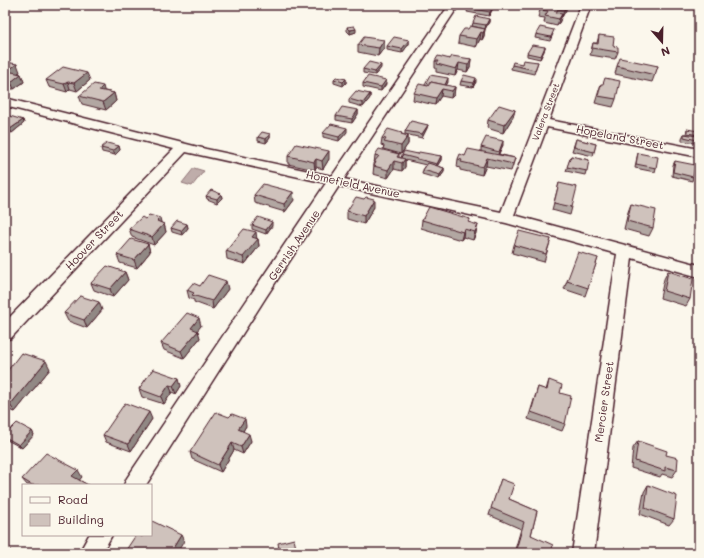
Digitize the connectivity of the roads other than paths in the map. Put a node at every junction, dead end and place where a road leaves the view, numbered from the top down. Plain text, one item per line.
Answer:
1 (454, 5) edge
2 (586, 5) edge
3 (5, 102) edge
4 (542, 122) junction
5 (183, 147) junction
6 (699, 153) edge
7 (337, 181) junction
8 (506, 218) junction
9 (625, 251) junction
10 (699, 271) edge
11 (5, 333) edge
12 (135, 484) edge
13 (101, 536) edge
14 (90, 553) edge
15 (583, 553) edge

1 - 7 street, Gerrish Avenue
2 - 4 street, Valera Street
3 - 5 street, Homefield Avenue
4 - 6 street, Hopeland Street
4 - 8 street, Valera Street
5 - 7 street, Homefield Avenue
5 - 11 street, Hoover Street
7 - 8 street, Homefield Avenue
7 - 12 street, Gerrish Avenue
8 - 9 street, Homefield Avenue
9 - 10 street, Homefield Avenue
9 - 15 street, Mercier Street
13 - 14 street

